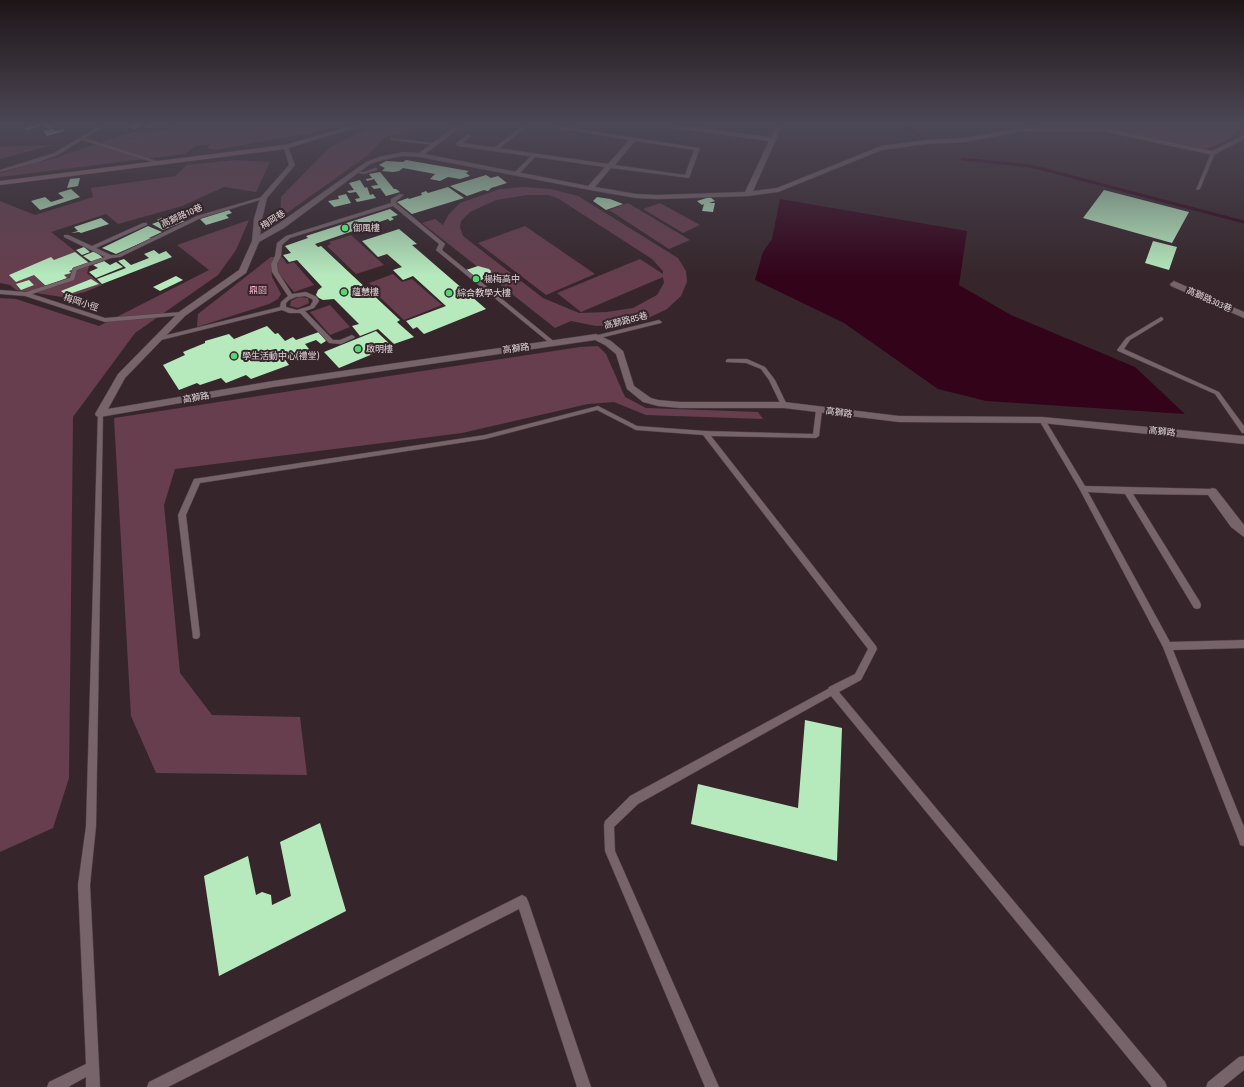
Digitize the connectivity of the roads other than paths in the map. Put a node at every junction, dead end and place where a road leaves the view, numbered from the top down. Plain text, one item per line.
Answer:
1 (67, 175) edge
2 (284, 175) edge
3 (352, 175) edge
4 (520, 175) edge
5 (601, 175) edge
6 (671, 175) edge
7 (688, 175) edge
8 (756, 175) edge
9 (815, 175) edge
10 (1204, 175) edge
11 (0, 183) edge
12 (590, 188) junction
13 (1198, 189) dead end
14 (748, 194) junction
15 (402, 195) dead end
16 (264, 198) junction
17 (394, 204) junction
18 (145, 224) dead end
19 (66, 236) dead end
20 (256, 241) junction
21 (93, 248) junction
22 (110, 257) junction
23 (1174, 284) dead end
24 (0, 292) edge
25 (26, 294) junction
26 (290, 297) junction
27 (283, 308) junction
28 (302, 311) junction
29 (182, 314) junction
30 (1244, 316) edge
31 (1161, 319) dead end
32 (659, 322) dead end
33 (352, 337) dead end
34 (596, 337) junction
35 (157, 339) junction
36 (554, 344) junction
37 (728, 361) dead end
38 (784, 405) junction
39 (819, 410) junction
40 (100, 414) junction
41 (1042, 420) junction
42 (1244, 431) edge
43 (705, 433) junction
44 (1244, 440) edge
45 (1083, 489) junction
46 (1128, 491) junction
47 (1212, 492) joint
48 (1244, 532) edge
49 (1198, 605) dead end
50 (196, 635) dead end
51 (1244, 644) edge
52 (1166, 646) junction
53 (832, 690) junction
54 (1244, 841) edge
55 (1244, 1062) edge
56 (91, 1068) junction
57 (54, 1087) edge
58 (93, 1087) edge
59 (154, 1087) edge
60 (584, 1087) edge
61 (712, 1087) edge
62 (1160, 1087) edge
63 (1213, 1087) edge

1 - 11 street
2 - 16 street
3 - 20 street, 梅岡巷
4 - 12 street, 梅岡巷
5 - 12 street
6 - 7 street
8 - 14 street
9 - 14 street, 梅岡巷
10 - 13 lane
12 - 14 street, 梅岡巷
15 - 17 lane
16 - 20 street
16 - 22 lane, 高獅路10巷
17 - 26 lane
17 - 36 lane
18 - 21 lane
19 - 21 lane
20 - 29 street
21 - 22 lane
22 - 25 lane, 高獅路10巷
23 - 30 street, 高獅路303巷
24 - 25 lane, 梅岡小徑
25 - 29 lane, 梅岡小徑
26 - 27 lane
26 - 28 lane
27 - 28 lane
27 - 35 lane
28 - 33 lane
29 - 35 street
31 - 42 lane
32 - 34 lane, 高獅路85巷
34 - 36 street, 高獅路
34 - 38 street, 高獅路
35 - 40 street
36 - 40 street, 高獅路
37 - 38 lane
38 - 39 street, 高獅路
39 - 41 street, 高獅路
39 - 43 lane
40 - 56 lane
41 - 44 street, 高獅路
41 - 45 lane
43 - 50 lane
43 - 53 lane
45 - 46 lane
45 - 52 lane
46 - 47 lane
46 - 49 lane
47 - 48 street
51 - 52 lane
52 - 54 lane
53 - 61 lane
53 - 62 lane
55 - 63 lane
56 - 57 lane
56 - 58 lane
59 - 60 lane

